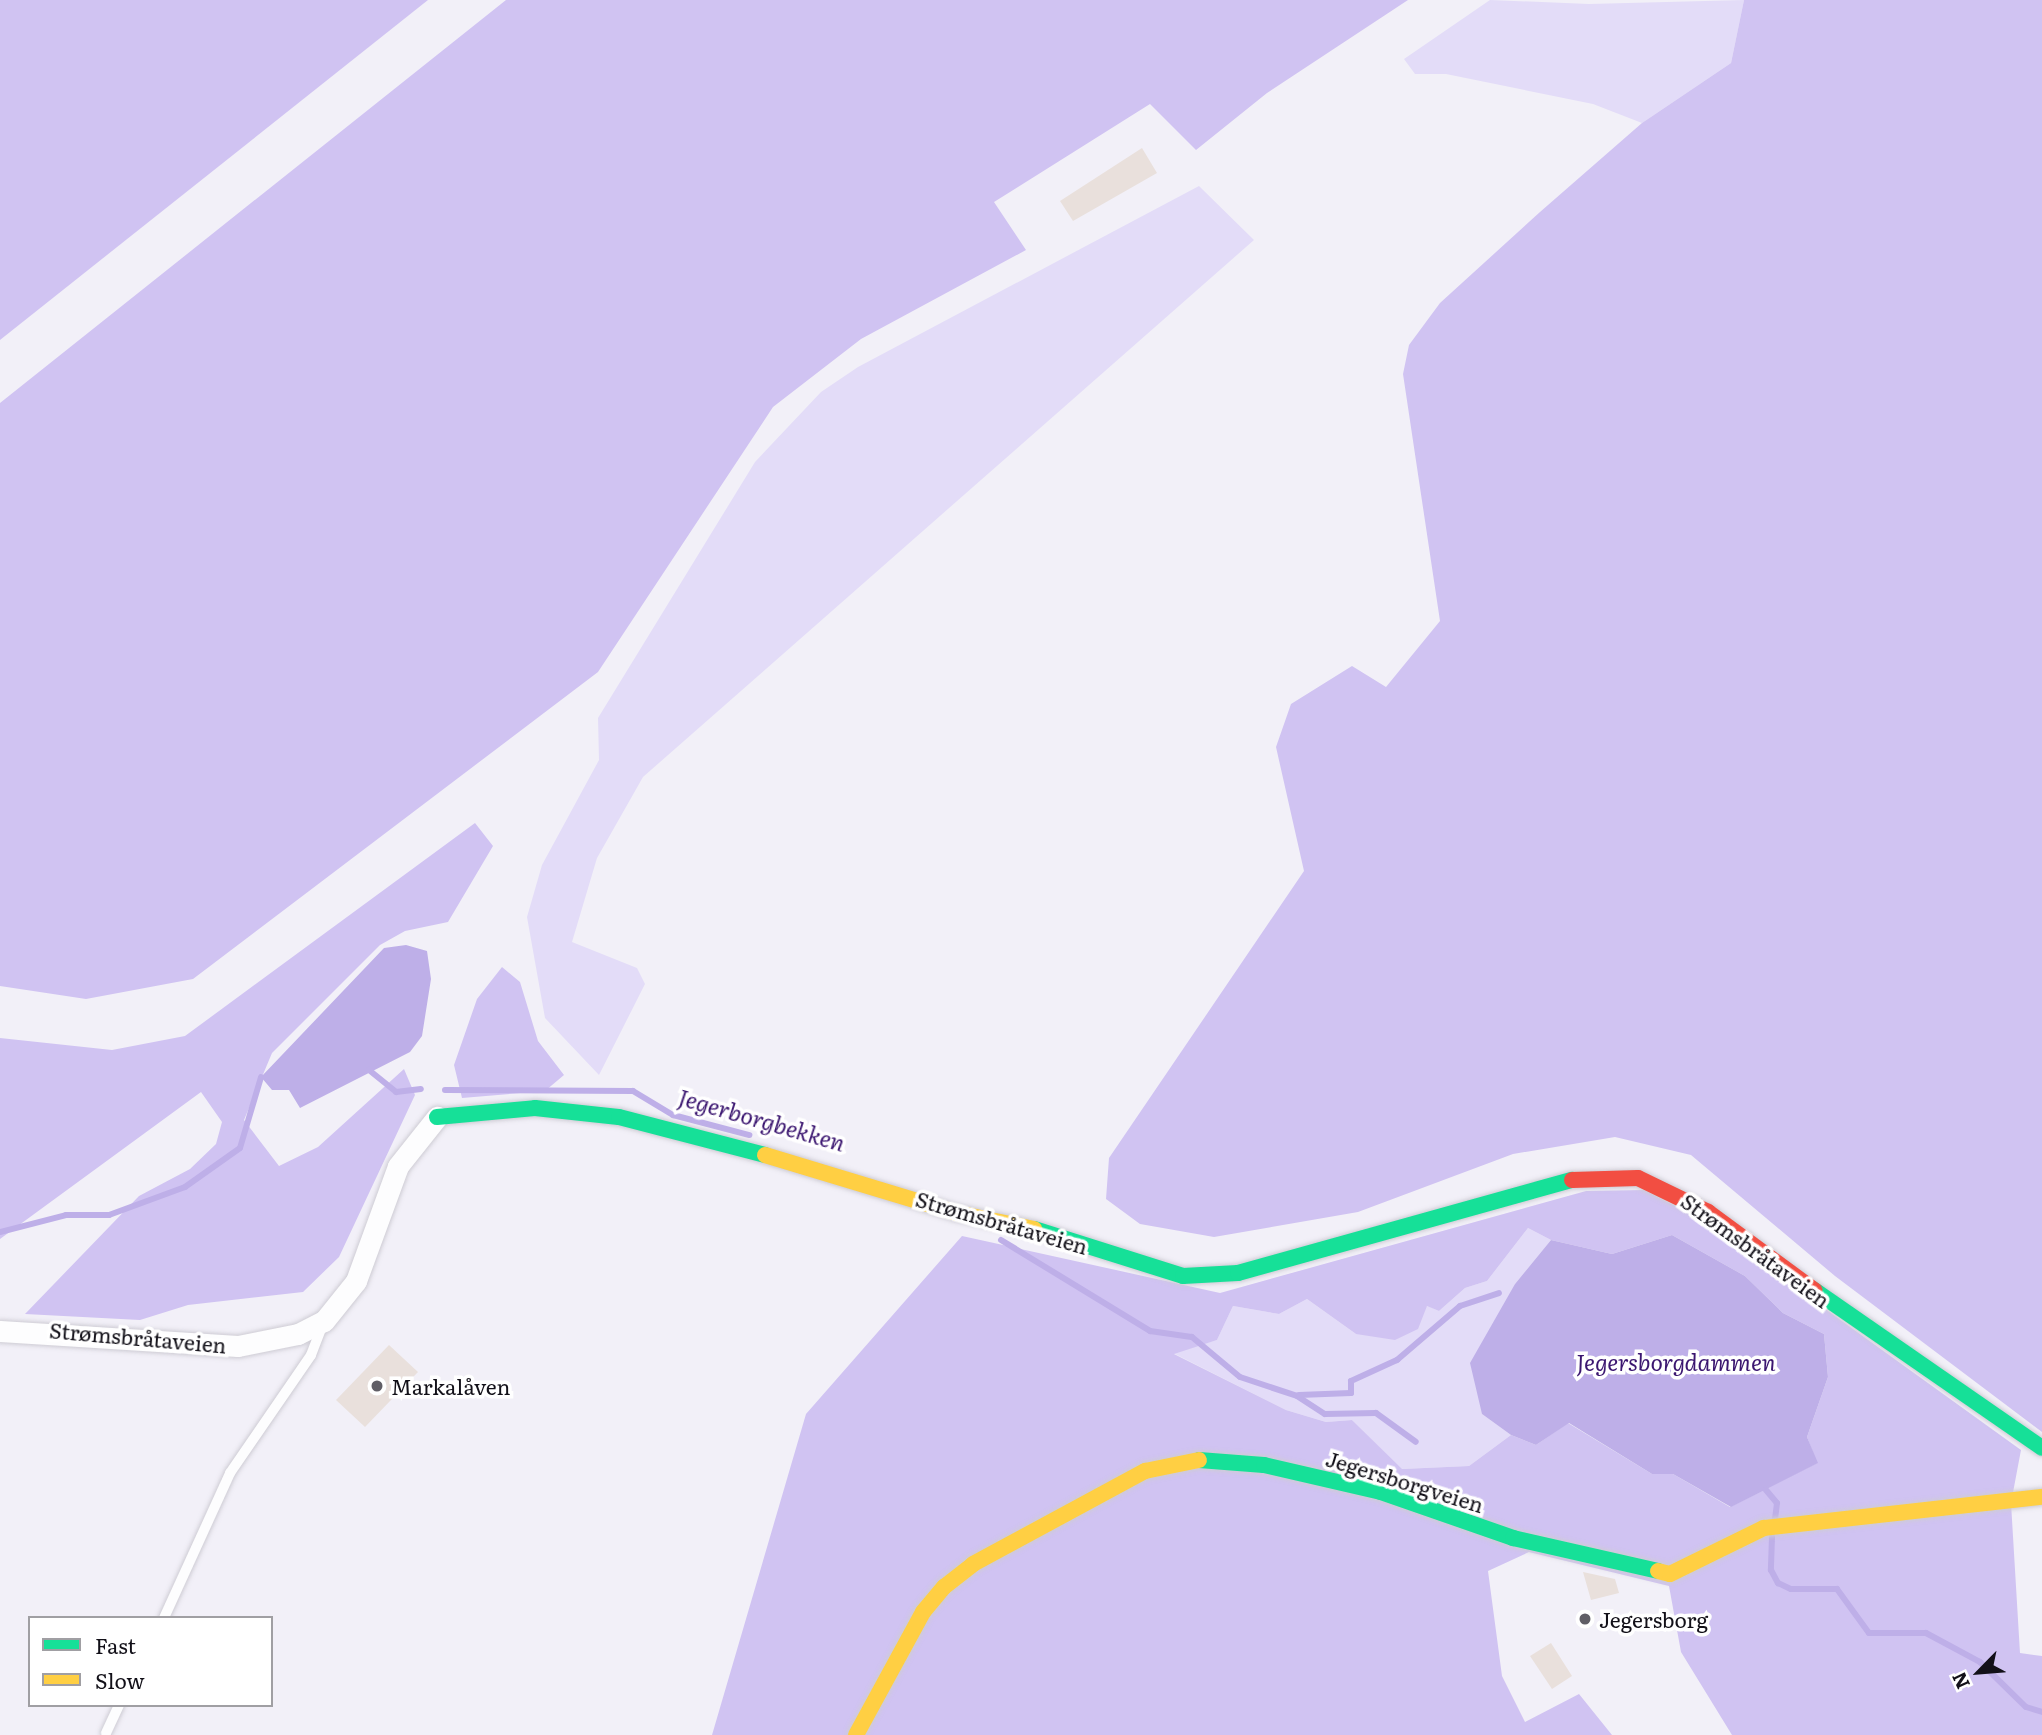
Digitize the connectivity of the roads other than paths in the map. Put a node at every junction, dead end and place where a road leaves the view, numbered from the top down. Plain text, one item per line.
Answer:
1 (437, 1117) joint
2 (324, 1321) junction
3 (0, 1331) edge
4 (2042, 1448) edge
5 (2042, 1497) edge
6 (165, 1616) edge
7 (118, 1707) edge
8 (106, 1733) dead end
9 (856, 1735) edge

1 - 2 street, Strømsbråtaveien
1 - 4 street, Strømsbråtaveien
2 - 3 street, Strømsbråtaveien
2 - 6 lane
5 - 9 street, Jegersborgveien
7 - 8 lane

